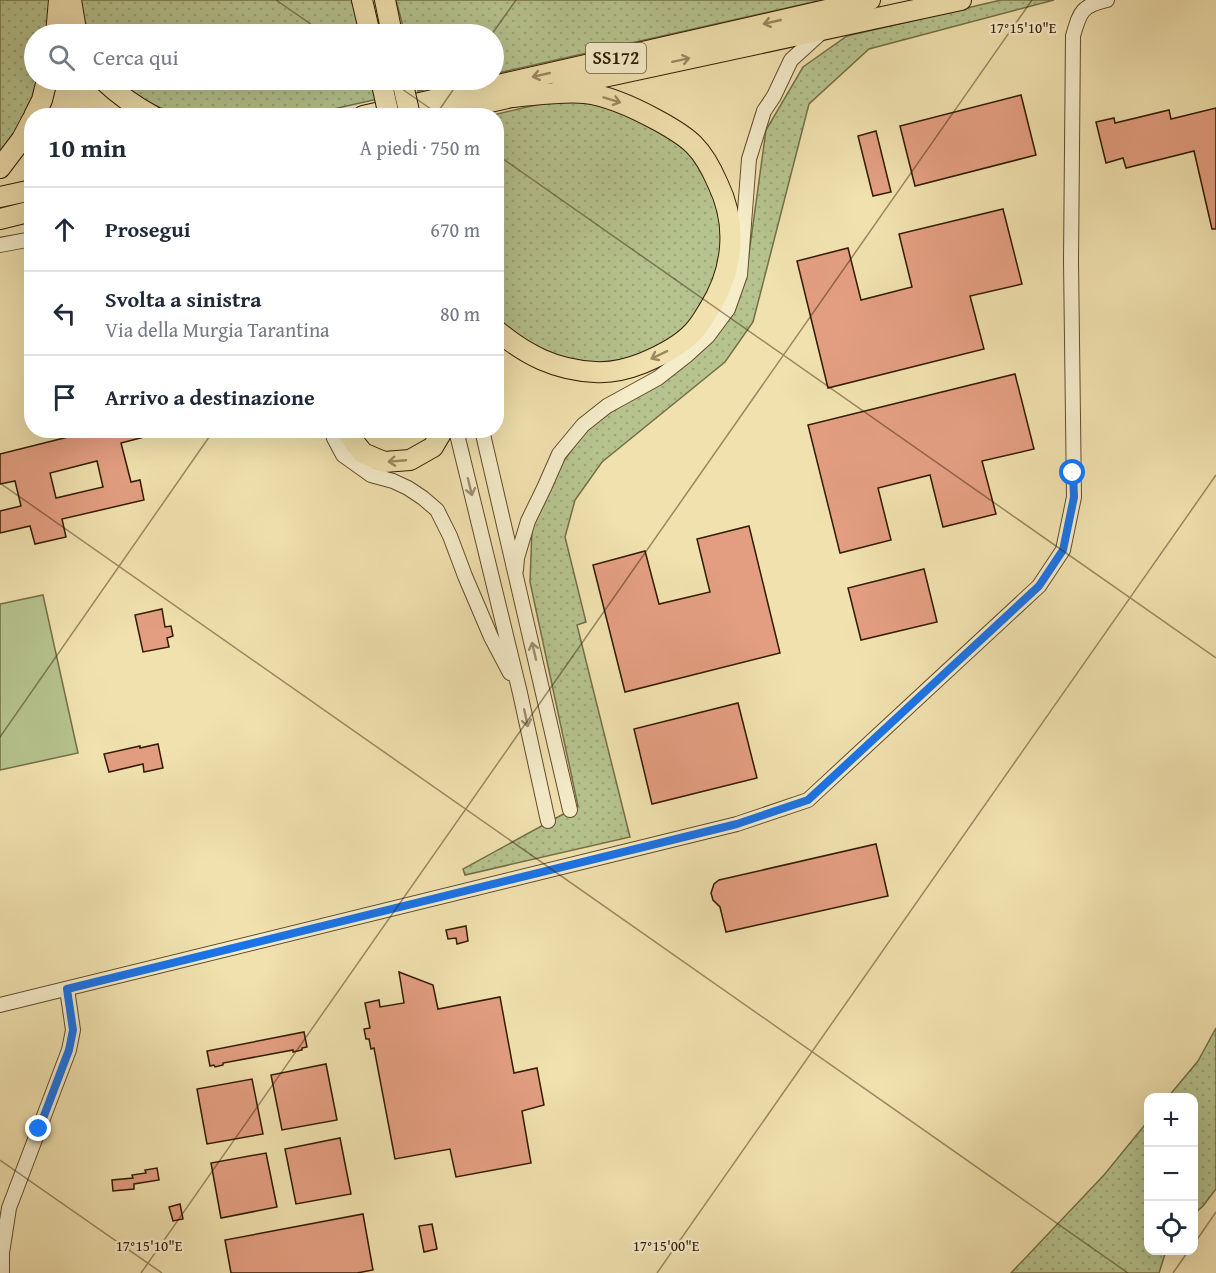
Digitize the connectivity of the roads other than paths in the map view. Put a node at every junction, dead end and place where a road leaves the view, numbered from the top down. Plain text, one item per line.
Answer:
1 (59, 0) edge
2 (71, 0) edge
3 (361, 0) edge
4 (385, 0) edge
5 (870, 0) edge
6 (961, 0) edge
7 (1107, 0) edge
8 (57, 24) edge
9 (75, 24) edge
10 (367, 24) edge
11 (390, 24) edge
12 (826, 28) junction
13 (504, 84) edge
14 (44, 90) edge
15 (114, 90) edge
16 (383, 90) edge
17 (404, 90) edge
18 (477, 90) edge
19 (512, 97) junction
20 (38, 108) edge
21 (138, 108) edge
22 (387, 108) edge
23 (398, 108) edge
24 (408, 108) edge
25 (463, 108) edge
26 (24, 135) edge
27 (0, 168) edge
28 (24, 192) edge
29 (0, 197) edge
30 (24, 213) edge
31 (0, 219) edge
32 (24, 240) edge
33 (0, 245) edge
34 (504, 336) edge
35 (334, 438) edge
36 (351, 438) edge
37 (438, 438) edge
38 (458, 438) edge
39 (484, 438) edge
40 (516, 570) junction
41 (520, 693) junction
42 (570, 810) dead end
43 (548, 821) dead end
44 (67, 989) junction
45 (0, 1005) edge
46 (2, 1273) edge

1 - 8 highway
2 - 9 highway
3 - 10 highway
4 - 11 highway
5 -> 13 highway, SS172
6 - 12 highway, SS172
7 - 44 street
19 -> 12 highway, SS172
12 - 40 street
14 - 20 highway
15 - 21 highway
16 - 22 highway, bridge
17 - 24 highway, bridge
18 -> 23 highway, SS172
19 - 25 highway, SS172
19 -> 34 highway
26 - 27 highway
28 - 29 highway
30 - 31 highway
32 - 33 street
35 - 41 street
37 -> 36 highway
38 -> 41 street
39 - 40 street
42 -> 40 street
41 -> 43 street
44 - 45 street
44 - 46 street

